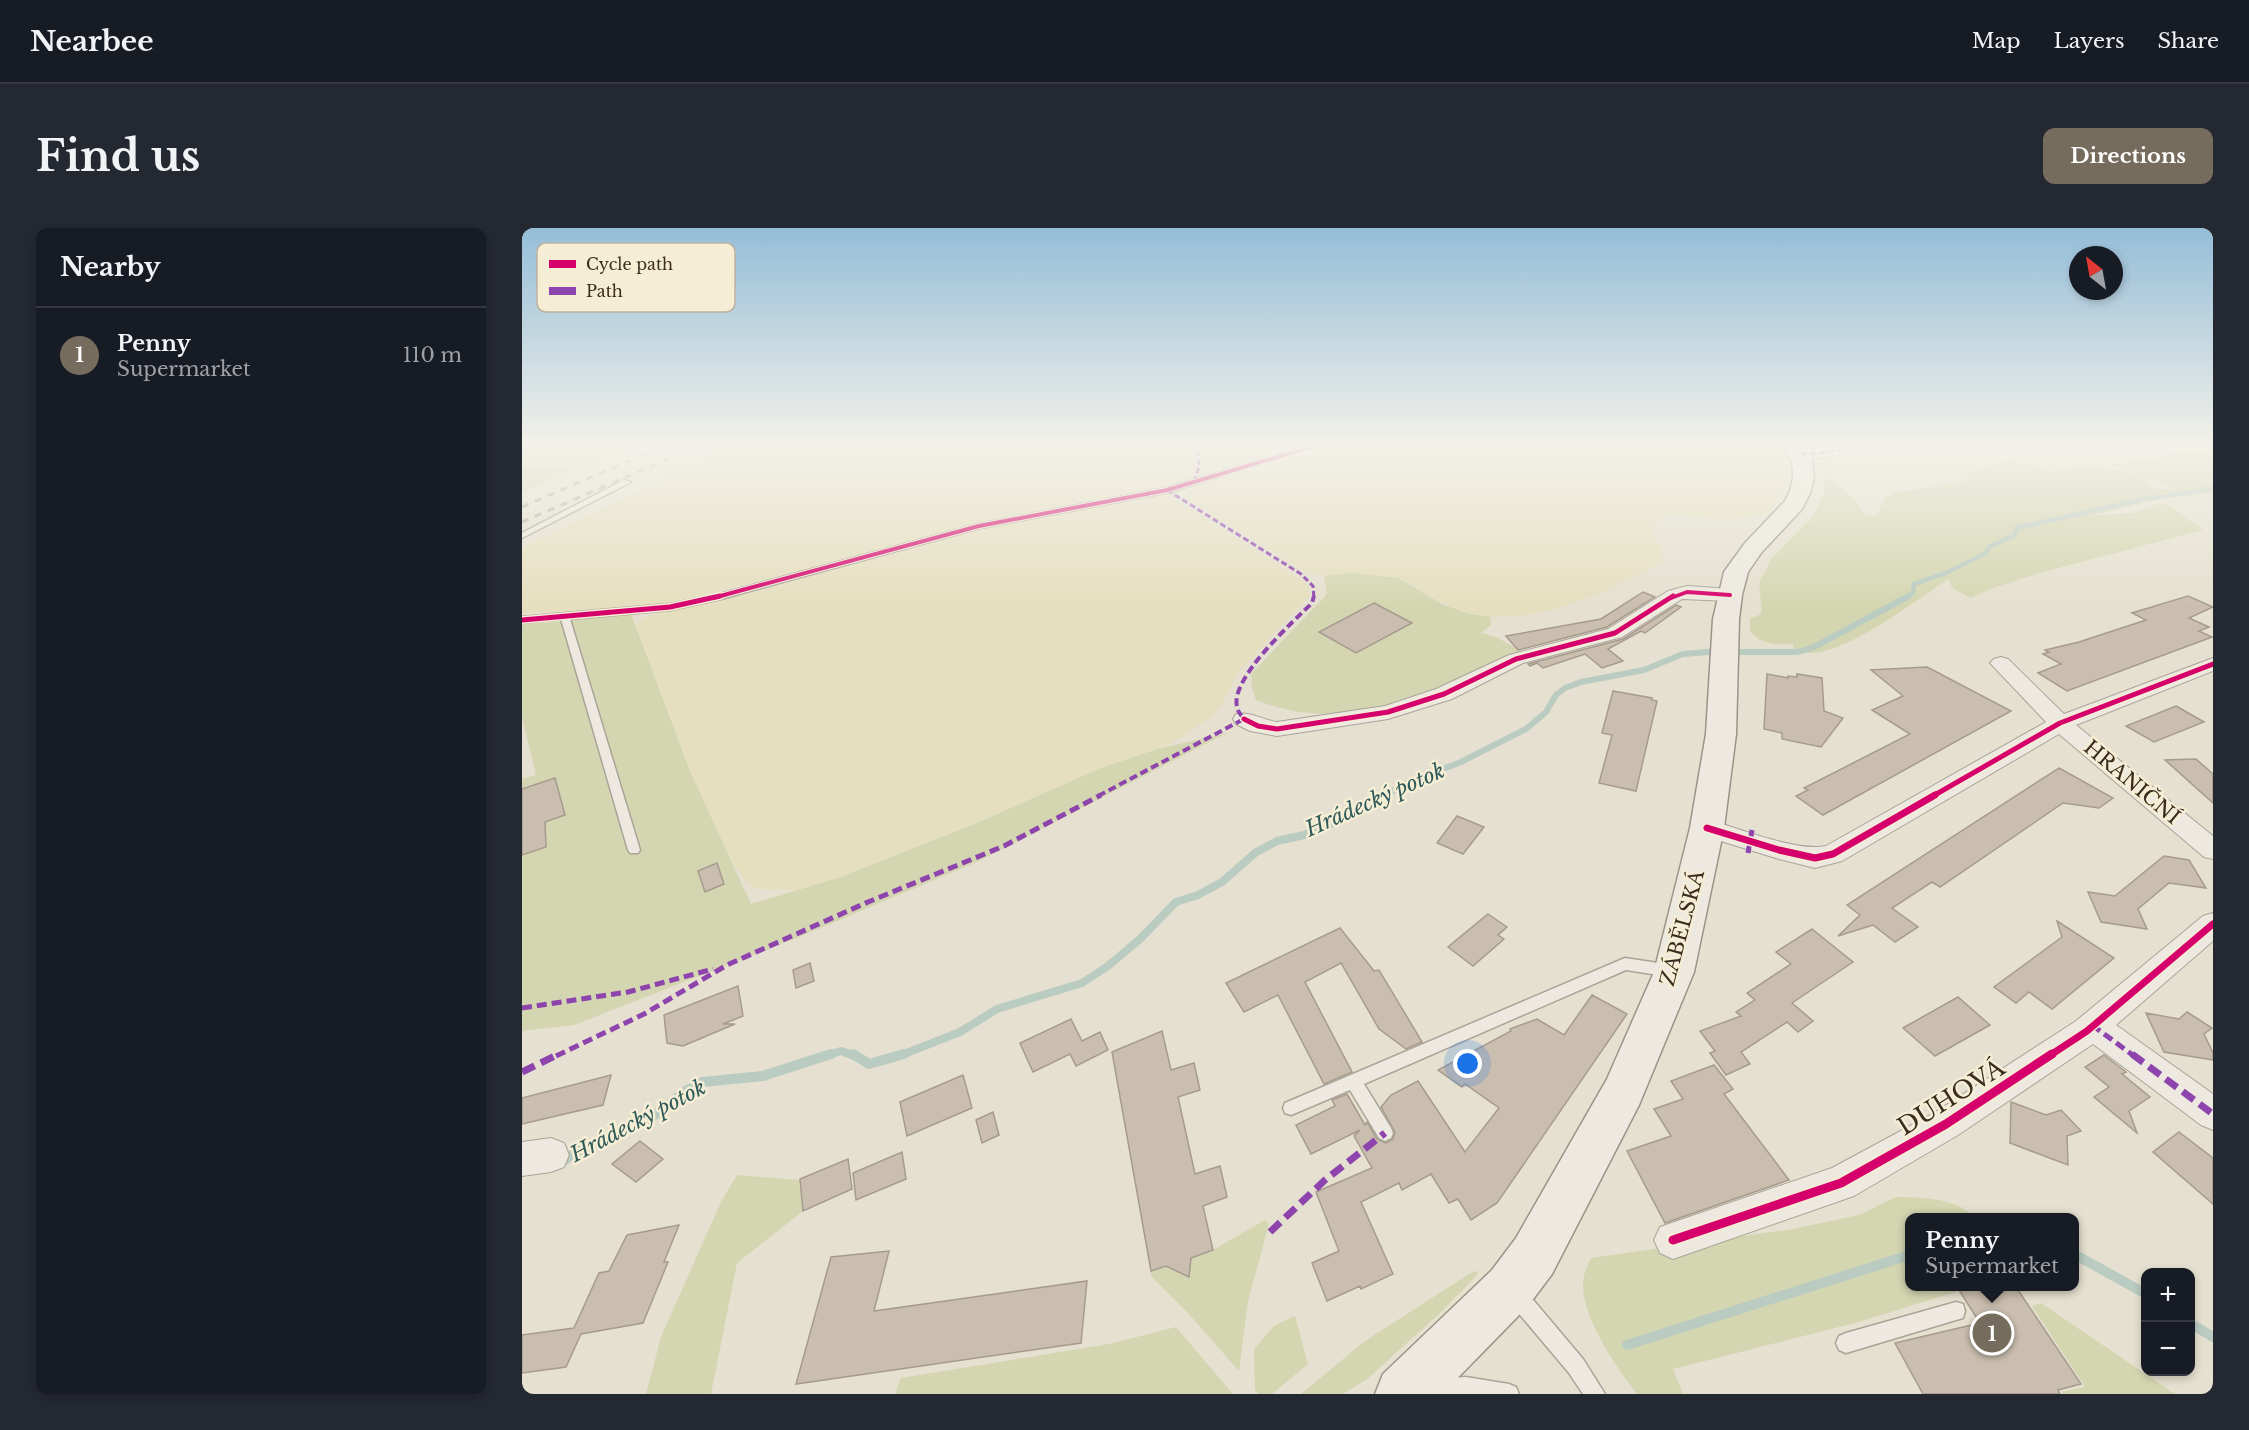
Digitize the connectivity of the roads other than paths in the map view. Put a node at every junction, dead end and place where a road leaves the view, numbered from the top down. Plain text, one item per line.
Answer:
1 (593, 499) edge
2 (1114, 499) edge
3 (1796, 499) edge
4 (522, 536) edge
5 (1730, 595) junction
6 (565, 617) junction
7 (522, 620) edge
8 (2001, 663) dead end
9 (2213, 664) edge
10 (1244, 719) dead end
11 (2060, 723) junction
12 (1707, 828) junction
13 (633, 850) dead end
14 (2213, 850) edge
15 (2213, 924) edge
16 (1674, 972) junction
17 (2092, 1025) junction
18 (1353, 1081) junction
19 (1291, 1108) dead end
20 (2213, 1114) edge
21 (1385, 1133) dead end
22 (1673, 1239) dead end
23 (1510, 1288) junction
24 (1956, 1311) dead end
25 (1846, 1343) dead end
26 (1405, 1392) edge
27 (1509, 1394) edge
28 (1595, 1394) edge

1 - 4 lane
2 - 6 lane
3 - 5 main road, ZÁBĚLSKÁ
5 - 10 street
5 - 12 main road, ZÁBĚLSKÁ
6 - 7 lane
6 - 13 lane
8 - 11 street, HRANIČNÍ
9 - 11 street
11 - 12 street
11 - 14 street, HRANIČNÍ
12 - 16 main road, ZÁBĚLSKÁ
15 - 17 street, DUHOVÁ
16 - 18 lane
16 - 23 main road, ZÁBĚLSKÁ
17 - 20 street
17 - 22 street, DUHOVÁ
18 - 19 lane
18 - 21 lane
23 - 26 main road, ZÁBĚLSKÁ
23 - 28 lane
24 - 25 lane
26 - 27 lane

